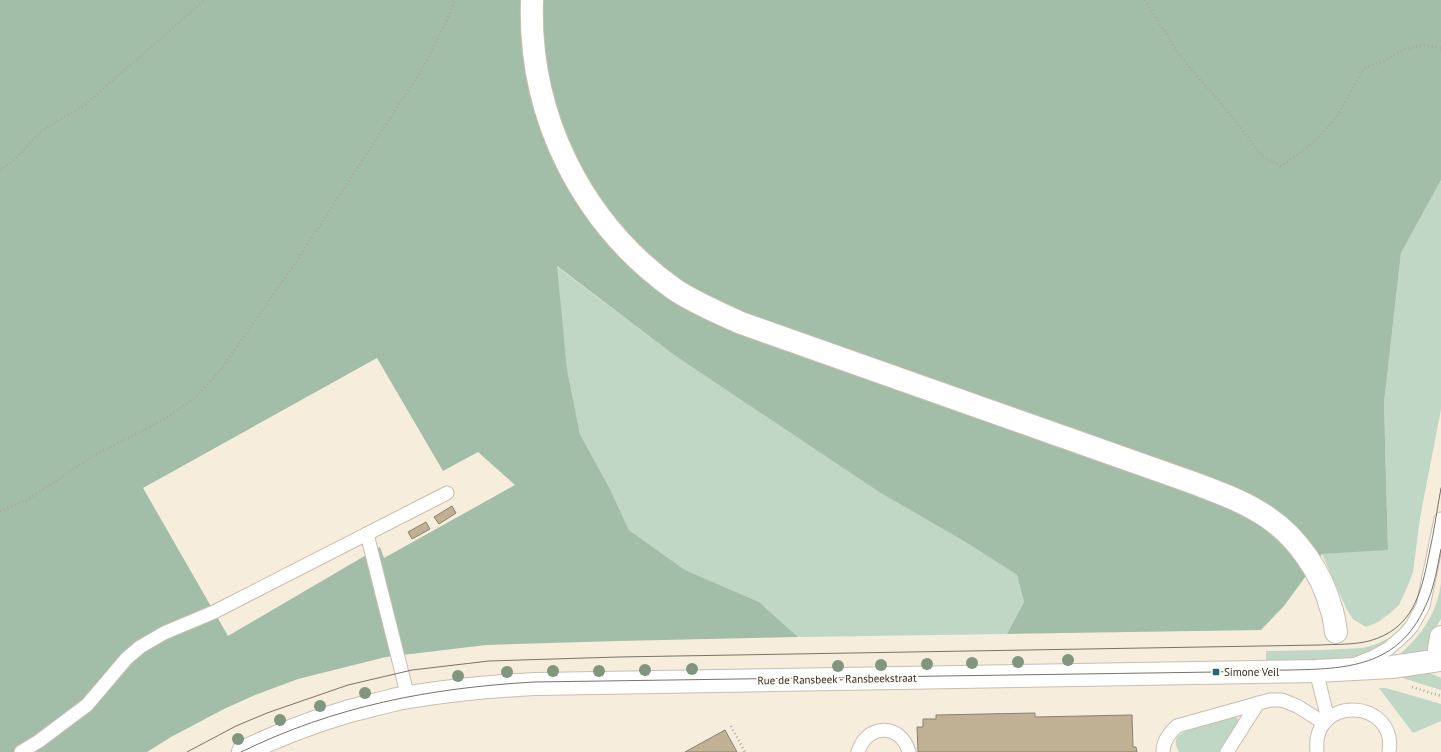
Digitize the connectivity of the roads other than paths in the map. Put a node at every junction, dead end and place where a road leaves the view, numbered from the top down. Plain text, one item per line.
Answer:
1 (532, 0) edge
2 (447, 493) dead end
3 (1441, 519) edge
4 (367, 534) junction
5 (1336, 632) dead end
6 (1441, 637) edge
7 (1441, 659) edge
8 (1343, 669) junction
9 (1316, 670) junction
10 (408, 697) junction
11 (1258, 703) junction
12 (1326, 721) junction
13 (21, 752) edge
14 (243, 752) edge
15 (858, 752) edge
16 (909, 752) edge
17 (1163, 752) edge
18 (1227, 752) edge
19 (1317, 752) edge
20 (1389, 752) edge

1 - 5 street
2 - 4 lane
3 - 8 lane
4 - 10 lane
4 - 13 lane
6 - 7 street
7 - 8 street, Rue de Ransbeek - Ransbeekstraat
8 - 9 street, Rue de Ransbeek - Ransbeekstraat
9 - 10 street, Rue de Ransbeek - Ransbeekstraat
9 - 12 lane
10 - 14 street, Rue de Ransbeek - Ransbeekstraat
11 - 12 lane
11 - 17 lane
11 - 18 lane
12 - 19 lane
12 - 20 lane
15 - 16 lane

